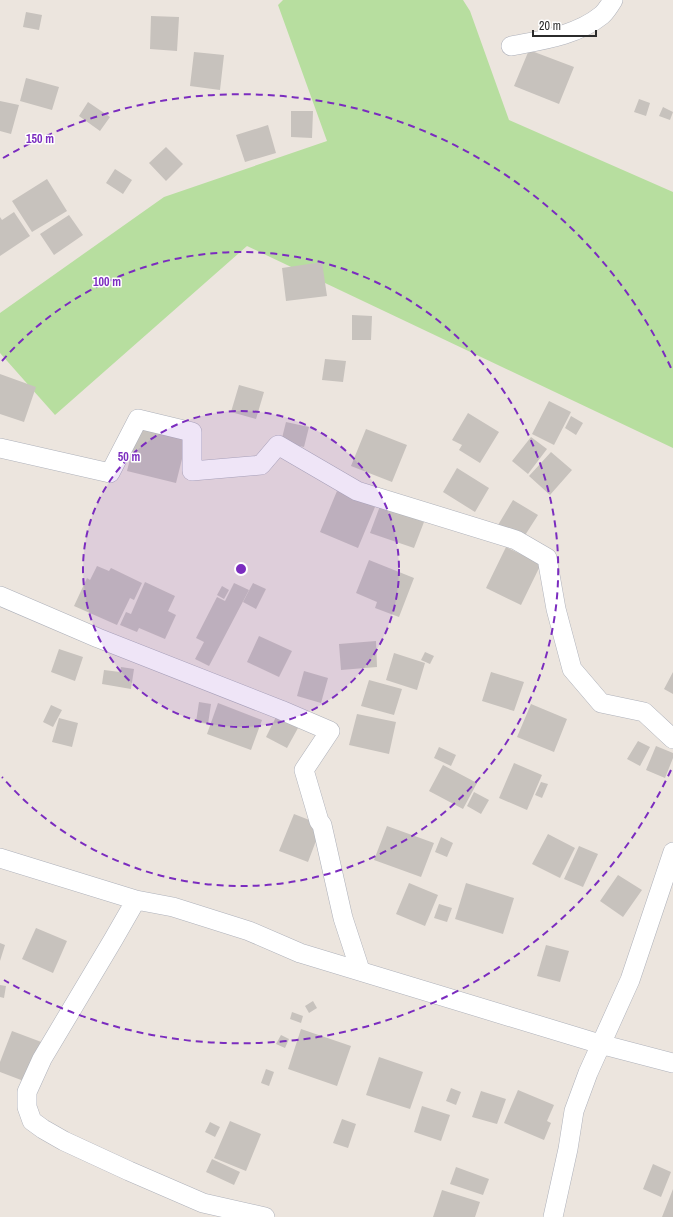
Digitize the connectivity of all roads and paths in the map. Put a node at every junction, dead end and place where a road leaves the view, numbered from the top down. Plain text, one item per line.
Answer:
1 (613, 0) edge
2 (511, 46) dead end
3 (0, 448) edge
4 (0, 596) edge
5 (673, 739) edge
6 (673, 852) edge
7 (0, 858) edge
8 (136, 900) junction
9 (360, 970) junction
10 (600, 1044) junction
11 (673, 1062) edge
12 (265, 1217) edge
13 (553, 1217) edge

1 - 2 street
3 - 5 street
4 - 9 street
6 - 10 street
7 - 8 street
8 - 9 street
8 - 12 street
9 - 10 street
10 - 11 street
10 - 13 street

